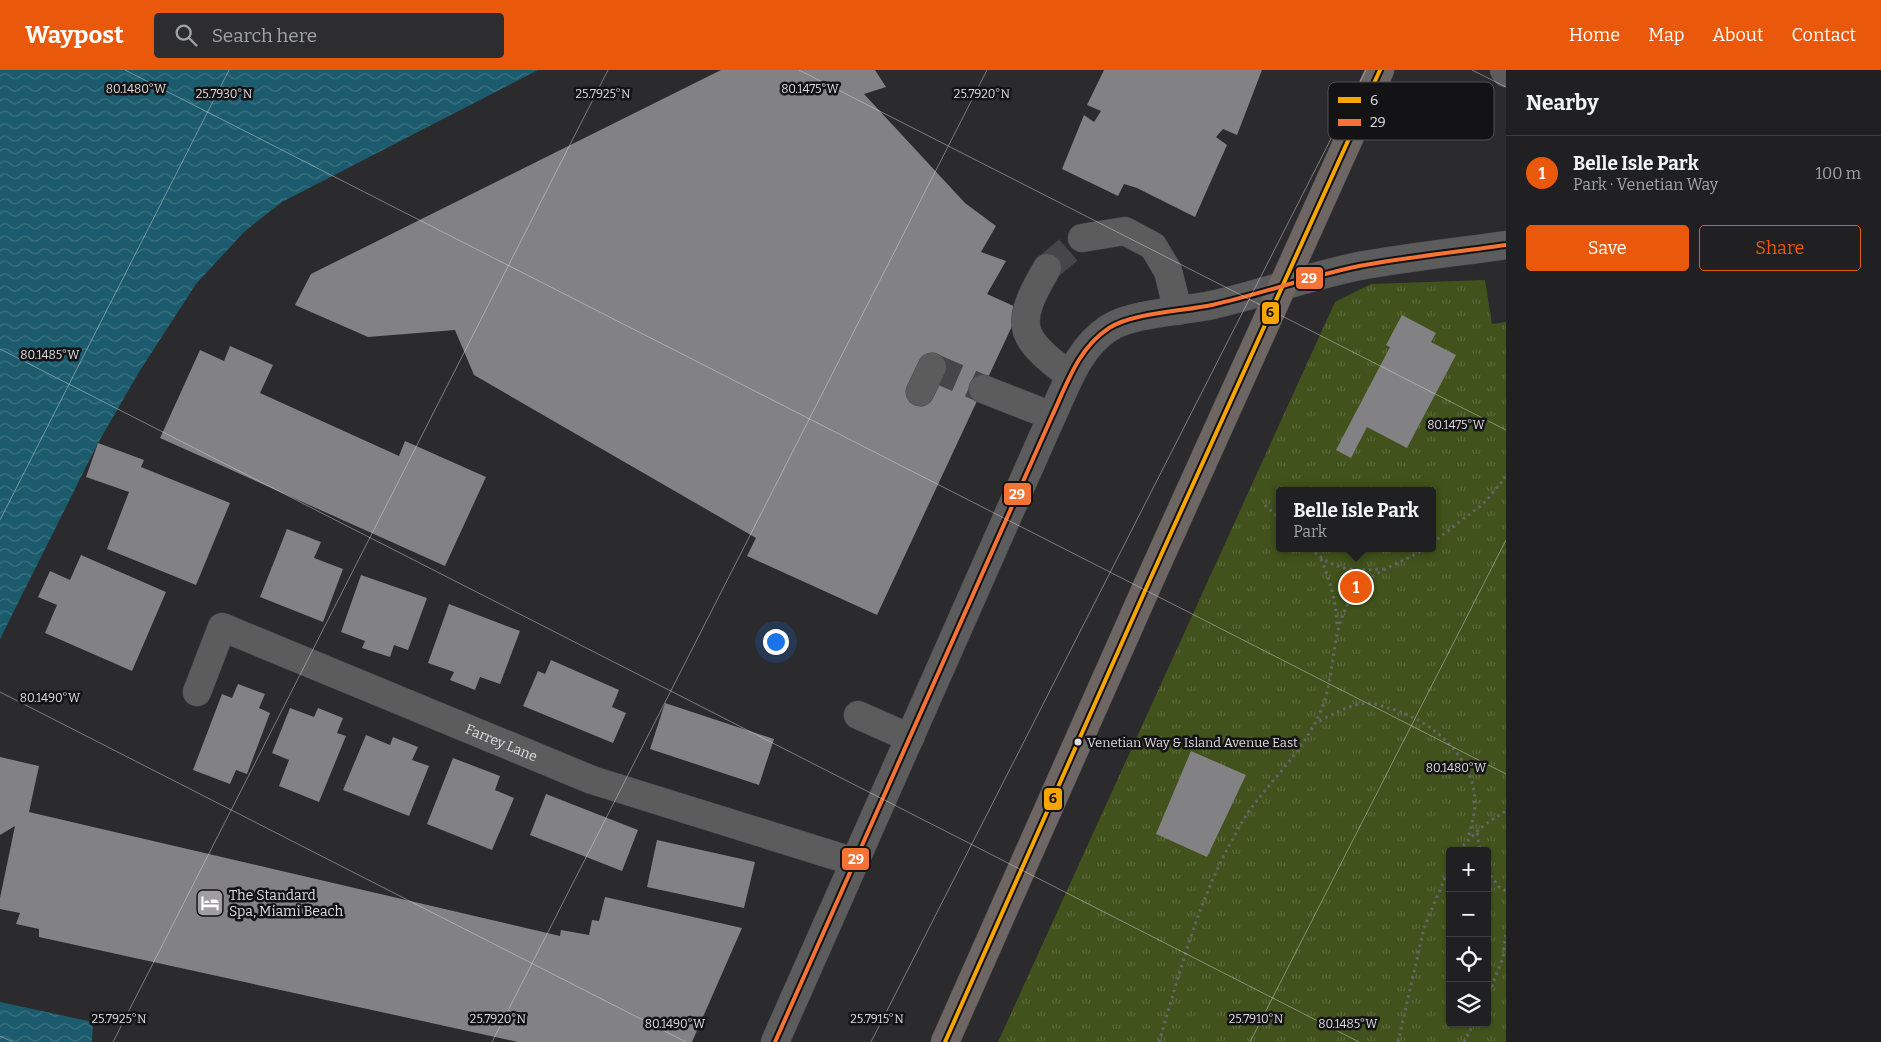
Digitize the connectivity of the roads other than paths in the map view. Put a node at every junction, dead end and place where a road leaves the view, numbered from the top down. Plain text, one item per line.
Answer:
1 (1380, 70) edge
2 (1375, 82) edge
3 (1349, 140) edge
4 (1082, 238) tunnel mouth
5 (1506, 245) edge
6 (1047, 268) tunnel mouth
7 (1283, 286) junction
8 (1178, 311) junction
9 (932, 367) dead end
10 (1070, 376) junction
11 (983, 389) tunnel mouth
12 (920, 392) dead end
13 (1052, 416) junction
14 (197, 692) dead end
15 (858, 715) dead end
16 (910, 738) junction
17 (855, 862) junction
18 (775, 1042) edge
19 (945, 1042) edge

1 - 2 main road
3 - 7 main road
4 - 8 street
5 - 7 street
6 - 10 street
7 - 8 street
7 - 19 main road
8 - 10 street
9 - 12 street
10 - 13 street
11 - 13 street
13 - 16 street
14 - 17 street, Farrey Lane
15 - 16 street
16 - 17 street
17 - 18 street

